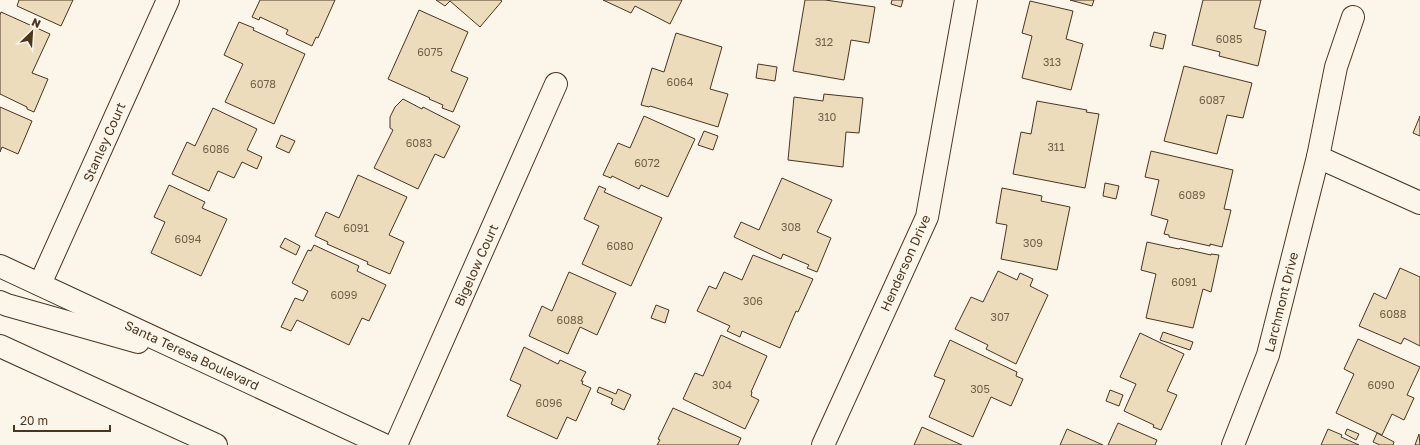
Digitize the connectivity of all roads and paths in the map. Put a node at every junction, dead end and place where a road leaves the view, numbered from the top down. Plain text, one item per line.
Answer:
1 (168, 0) edge
2 (966, 0) edge
3 (1353, 17) dead end
4 (556, 84) dead end
5 (1318, 156) junction
6 (1420, 203) edge
7 (0, 266) edge
8 (40, 284) junction
9 (0, 302) edge
10 (0, 346) edge
11 (199, 359) junction
12 (216, 445) edge
13 (384, 445) edge
14 (396, 445) edge
15 (823, 445) edge
16 (1233, 445) edge

1 - 8 street, Stanley Court
2 - 15 street, Henderson Drive
3 - 5 street, Larchmont Drive
4 - 14 street, Bigelow Court
5 - 6 street
5 - 16 street, Larchmont Drive
7 - 8 street, Santa Teresa Boulevard
8 - 11 street, Santa Teresa Boulevard
9 - 11 street
10 - 12 street
11 - 13 street, Santa Teresa Boulevard

